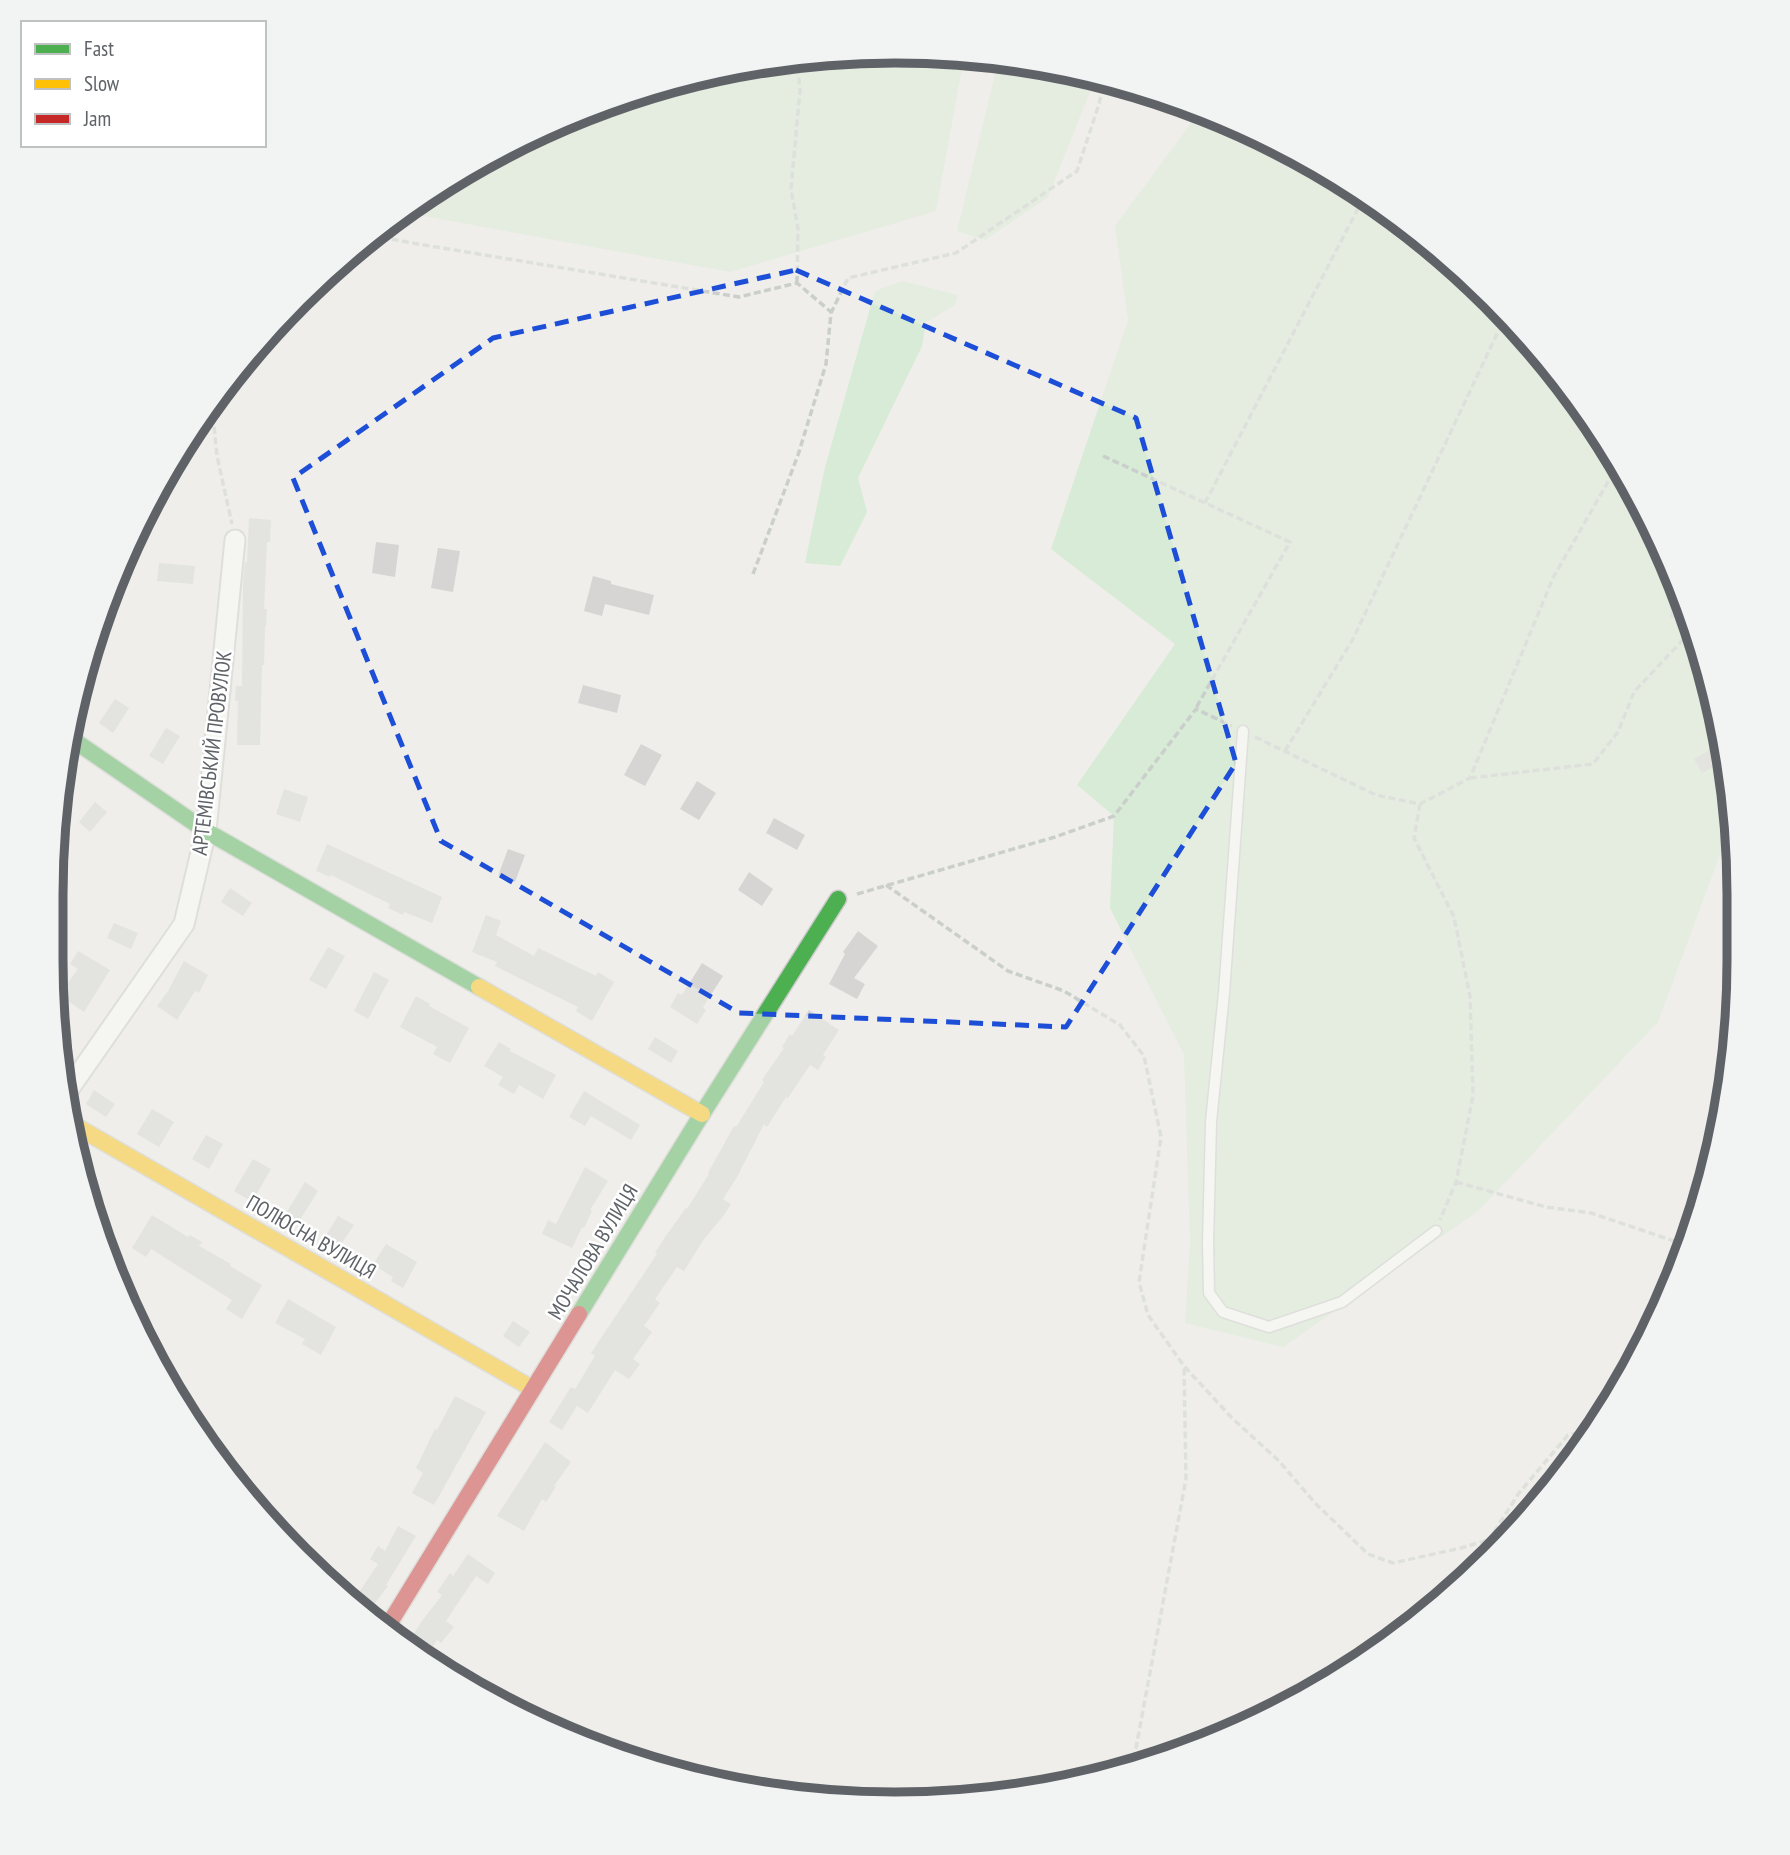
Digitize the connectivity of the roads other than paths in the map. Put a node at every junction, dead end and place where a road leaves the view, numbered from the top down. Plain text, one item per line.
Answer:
1 (235, 540) road end
2 (1243, 731) road end
3 (77, 743) edge
4 (206, 831) junction
5 (838, 899) road end
6 (73, 1084) edge
7 (702, 1114) junction
8 (81, 1129) edge
9 (1436, 1231) road end
10 (533, 1389) junction
11 (391, 1621) edge

1 - 4 street, АРТЕМІВСЬКИЙ ПРОВУЛОК
2 - 9 lane
3 - 4 street
4 - 6 street, АРТЕМІВСЬКИЙ ПРОВУЛОК
4 - 7 street
5 - 7 street, МОЧАЛОВА ВУЛИЦЯ
7 - 10 street, МОЧАЛОВА ВУЛИЦЯ
8 - 10 street, ПОЛЮСНА ВУЛИЦЯ
10 - 11 street, МОЧАЛОВА ВУЛИЦЯ

